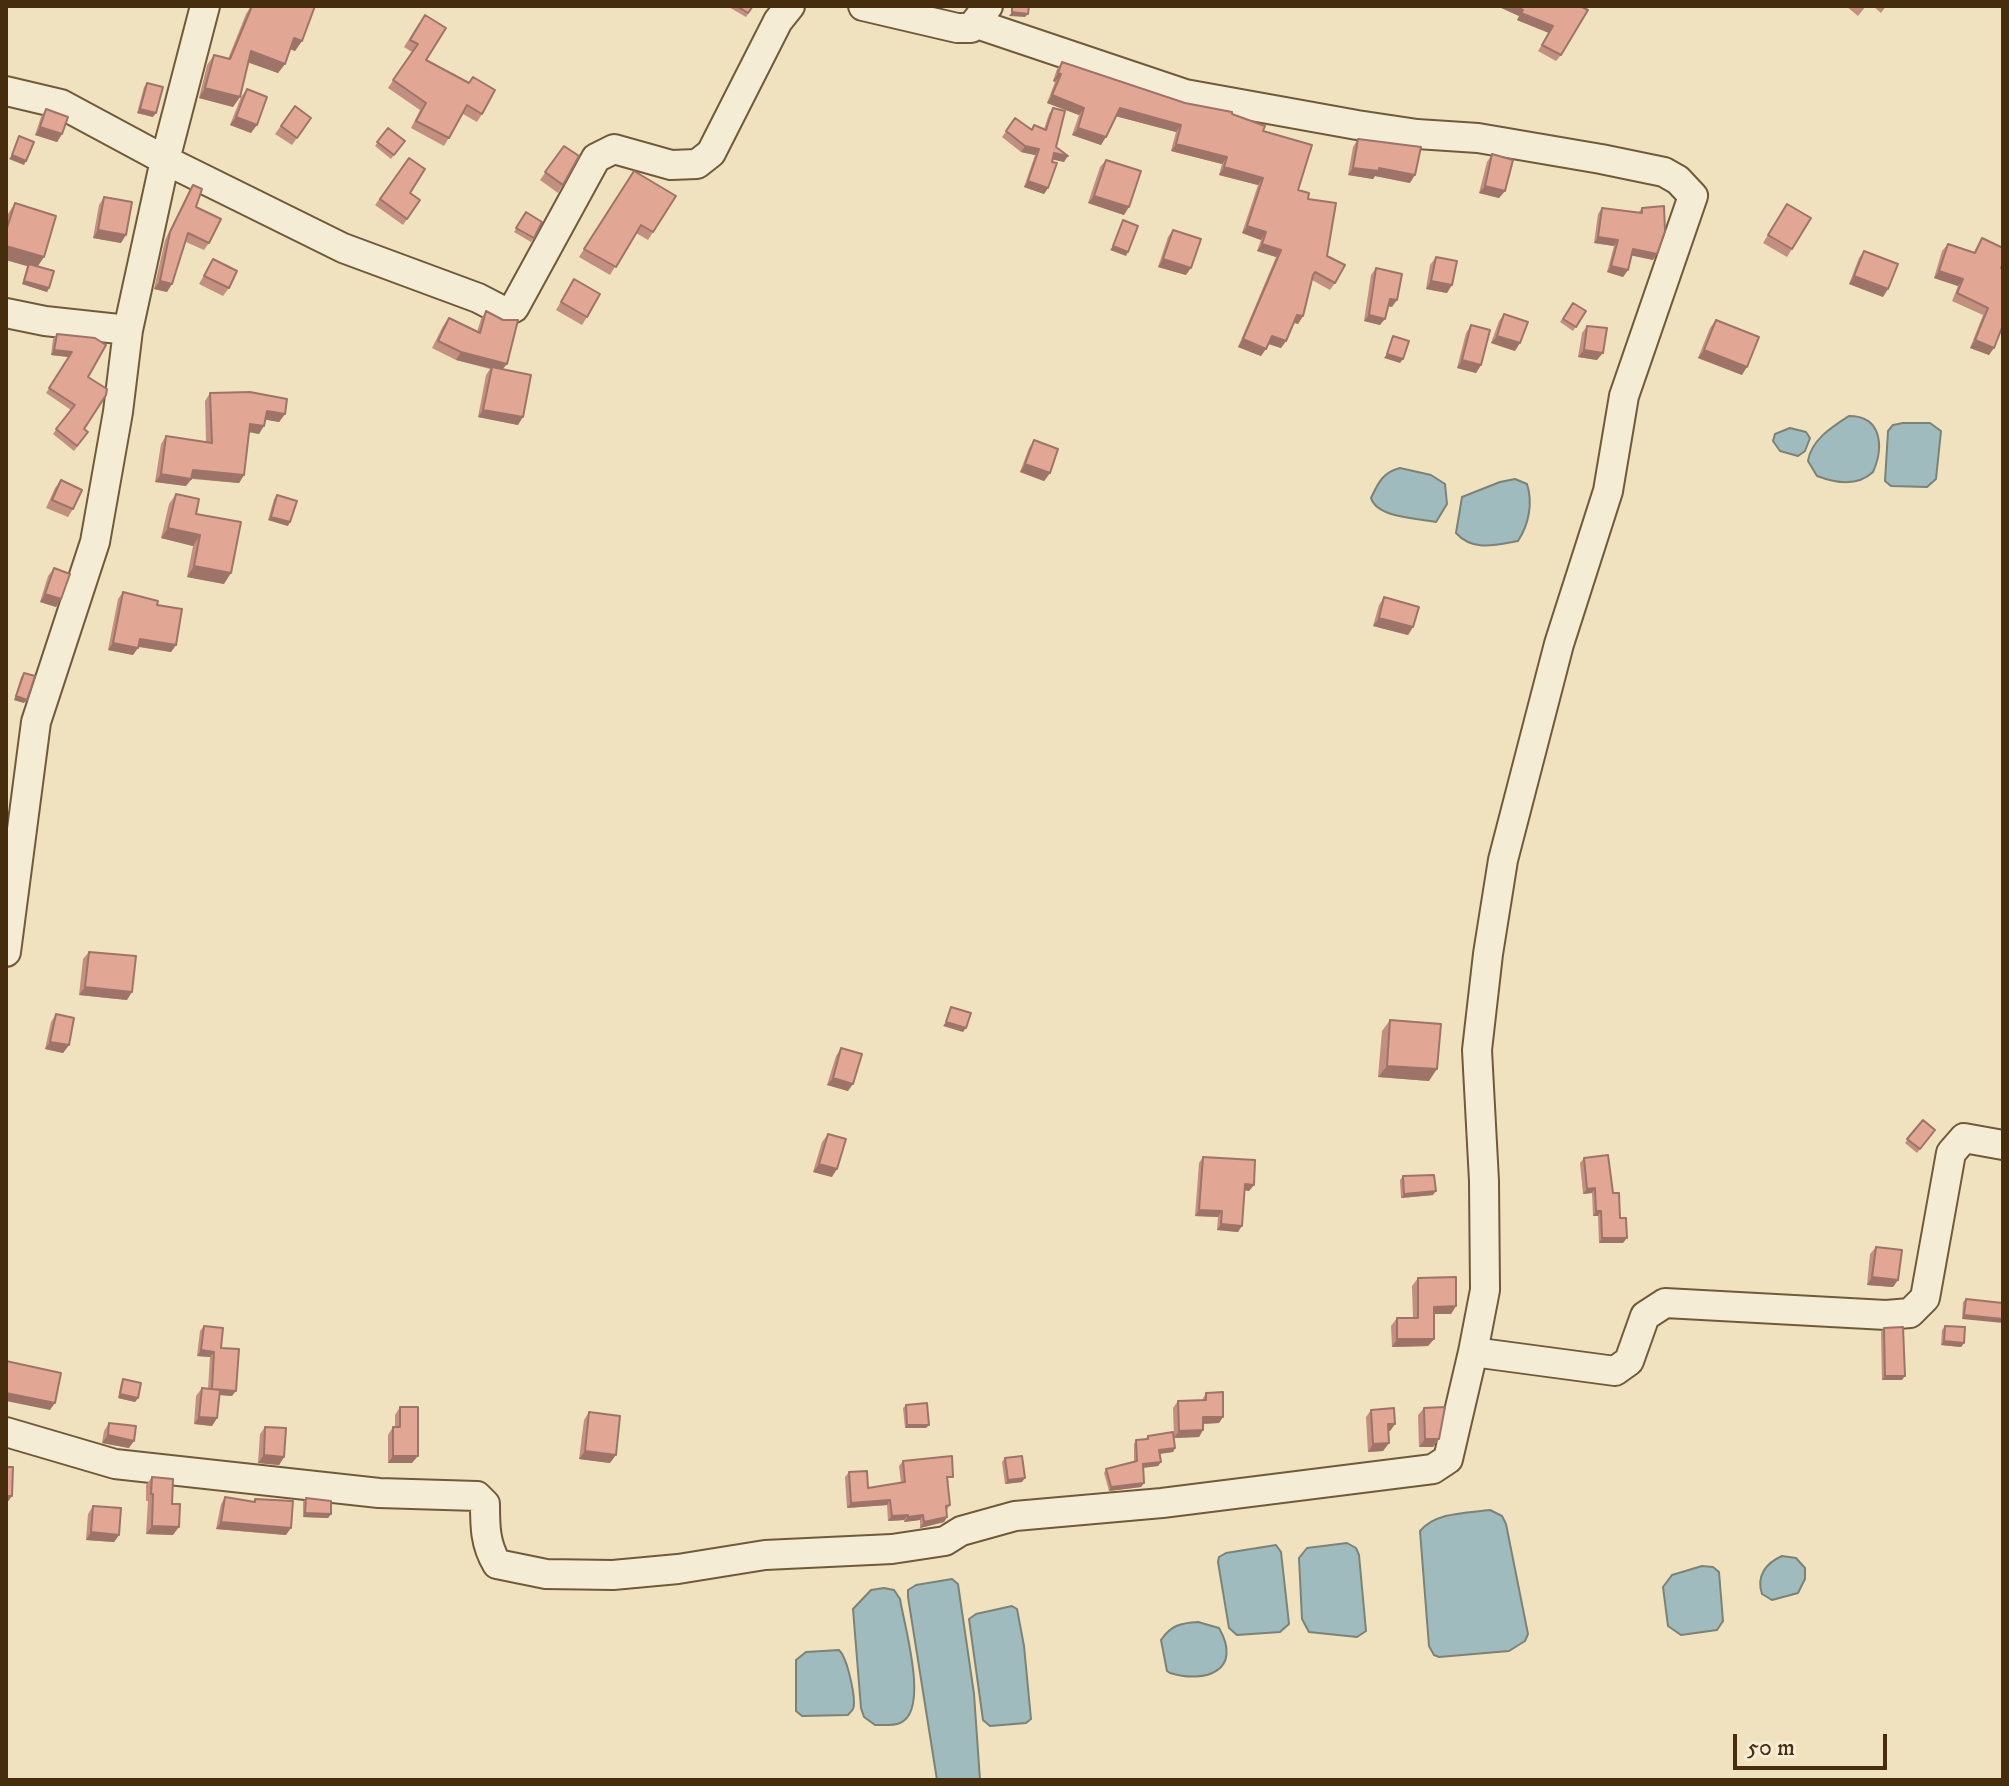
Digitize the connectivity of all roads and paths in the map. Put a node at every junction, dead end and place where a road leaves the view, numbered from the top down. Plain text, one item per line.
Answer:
1 (205, 6) edge
2 (790, 6) edge
3 (863, 6) edge
4 (982, 15) edge
5 (6, 91) edge
6 (165, 160) junction
7 (6, 313) edge
8 (128, 330) junction
9 (6, 952) edge
10 (2003, 1145) edge
11 (1473, 1352) junction
12 (6, 1432) edge

1 - 6 street
2 - 6 street
3 - 4 street
4 - 11 street
5 - 6 street
6 - 8 street
7 - 8 street
8 - 9 street
10 - 11 street
11 - 12 street

